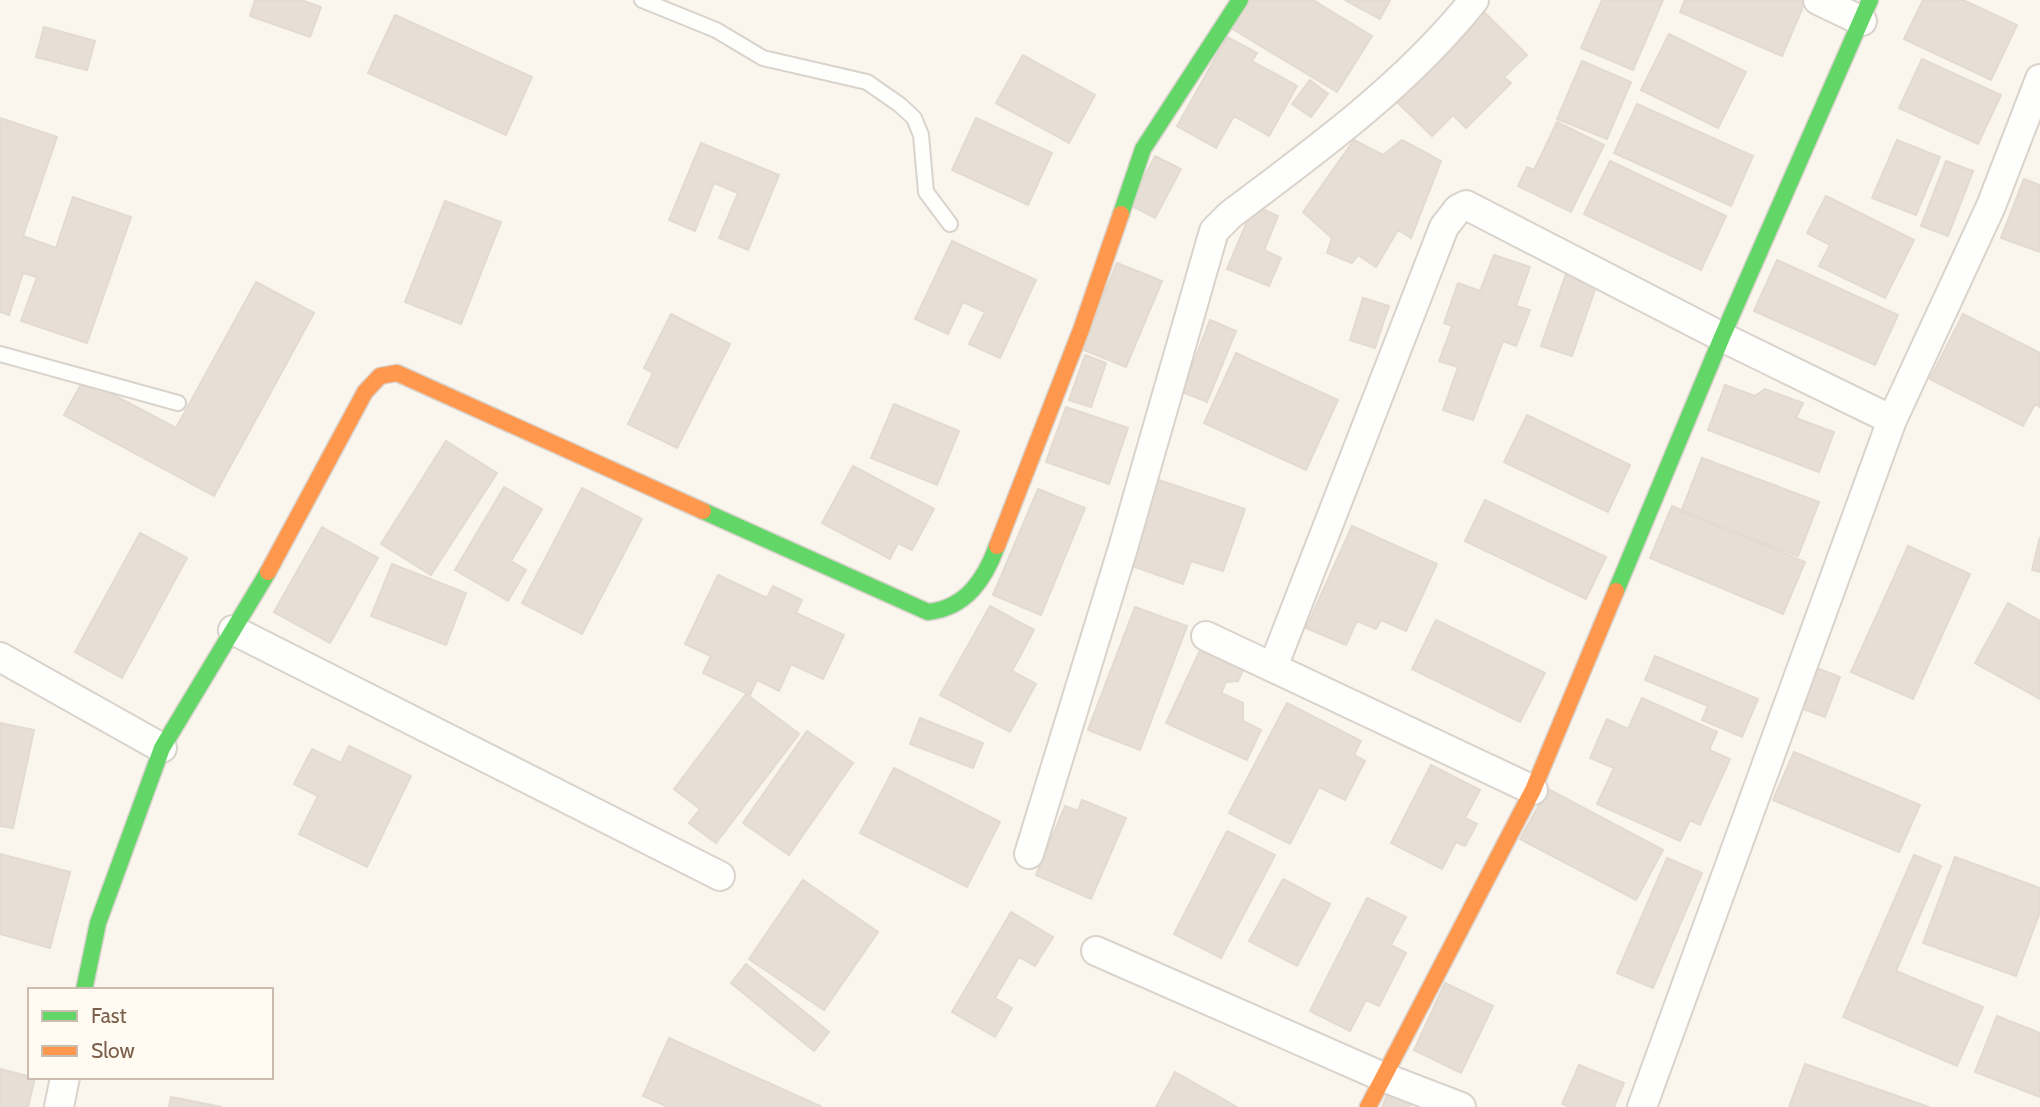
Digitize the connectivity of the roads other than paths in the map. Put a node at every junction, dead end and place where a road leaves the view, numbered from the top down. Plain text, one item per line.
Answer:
1 (642, 0) edge
2 (1240, 0) edge
3 (1474, 0) edge
4 (1818, 0) edge
5 (1866, 10) edge
6 (2040, 79) edge
7 (950, 224) dead end
8 (1722, 337) junction
9 (0, 354) edge
10 (178, 403) dead end
11 (1892, 420) junction
12 (233, 630) junction
13 (1206, 635) dead end
14 (0, 657) edge
15 (1273, 667) junction
16 (162, 748) junction
17 (1533, 790) junction
18 (1028, 854) dead end
19 (720, 876) dead end
20 (1096, 951) dead end
21 (84, 988) edge
22 (1384, 1077) junction
23 (65, 1079) edge
24 (59, 1107) edge
25 (1368, 1107) edge
26 (1461, 1107) edge
27 (1642, 1107) edge

1 - 7 lane
2 - 12 street
3 - 18 street
4 - 5 street
5 - 8 street
6 - 11 street
8 - 11 street
8 - 15 street
8 - 17 street
9 - 10 lane
11 - 27 street
12 - 16 street
12 - 19 street
13 - 15 street
14 - 16 street
15 - 17 street
16 - 21 street
17 - 22 street
20 - 22 street
22 - 25 street
22 - 26 street
23 - 24 street

